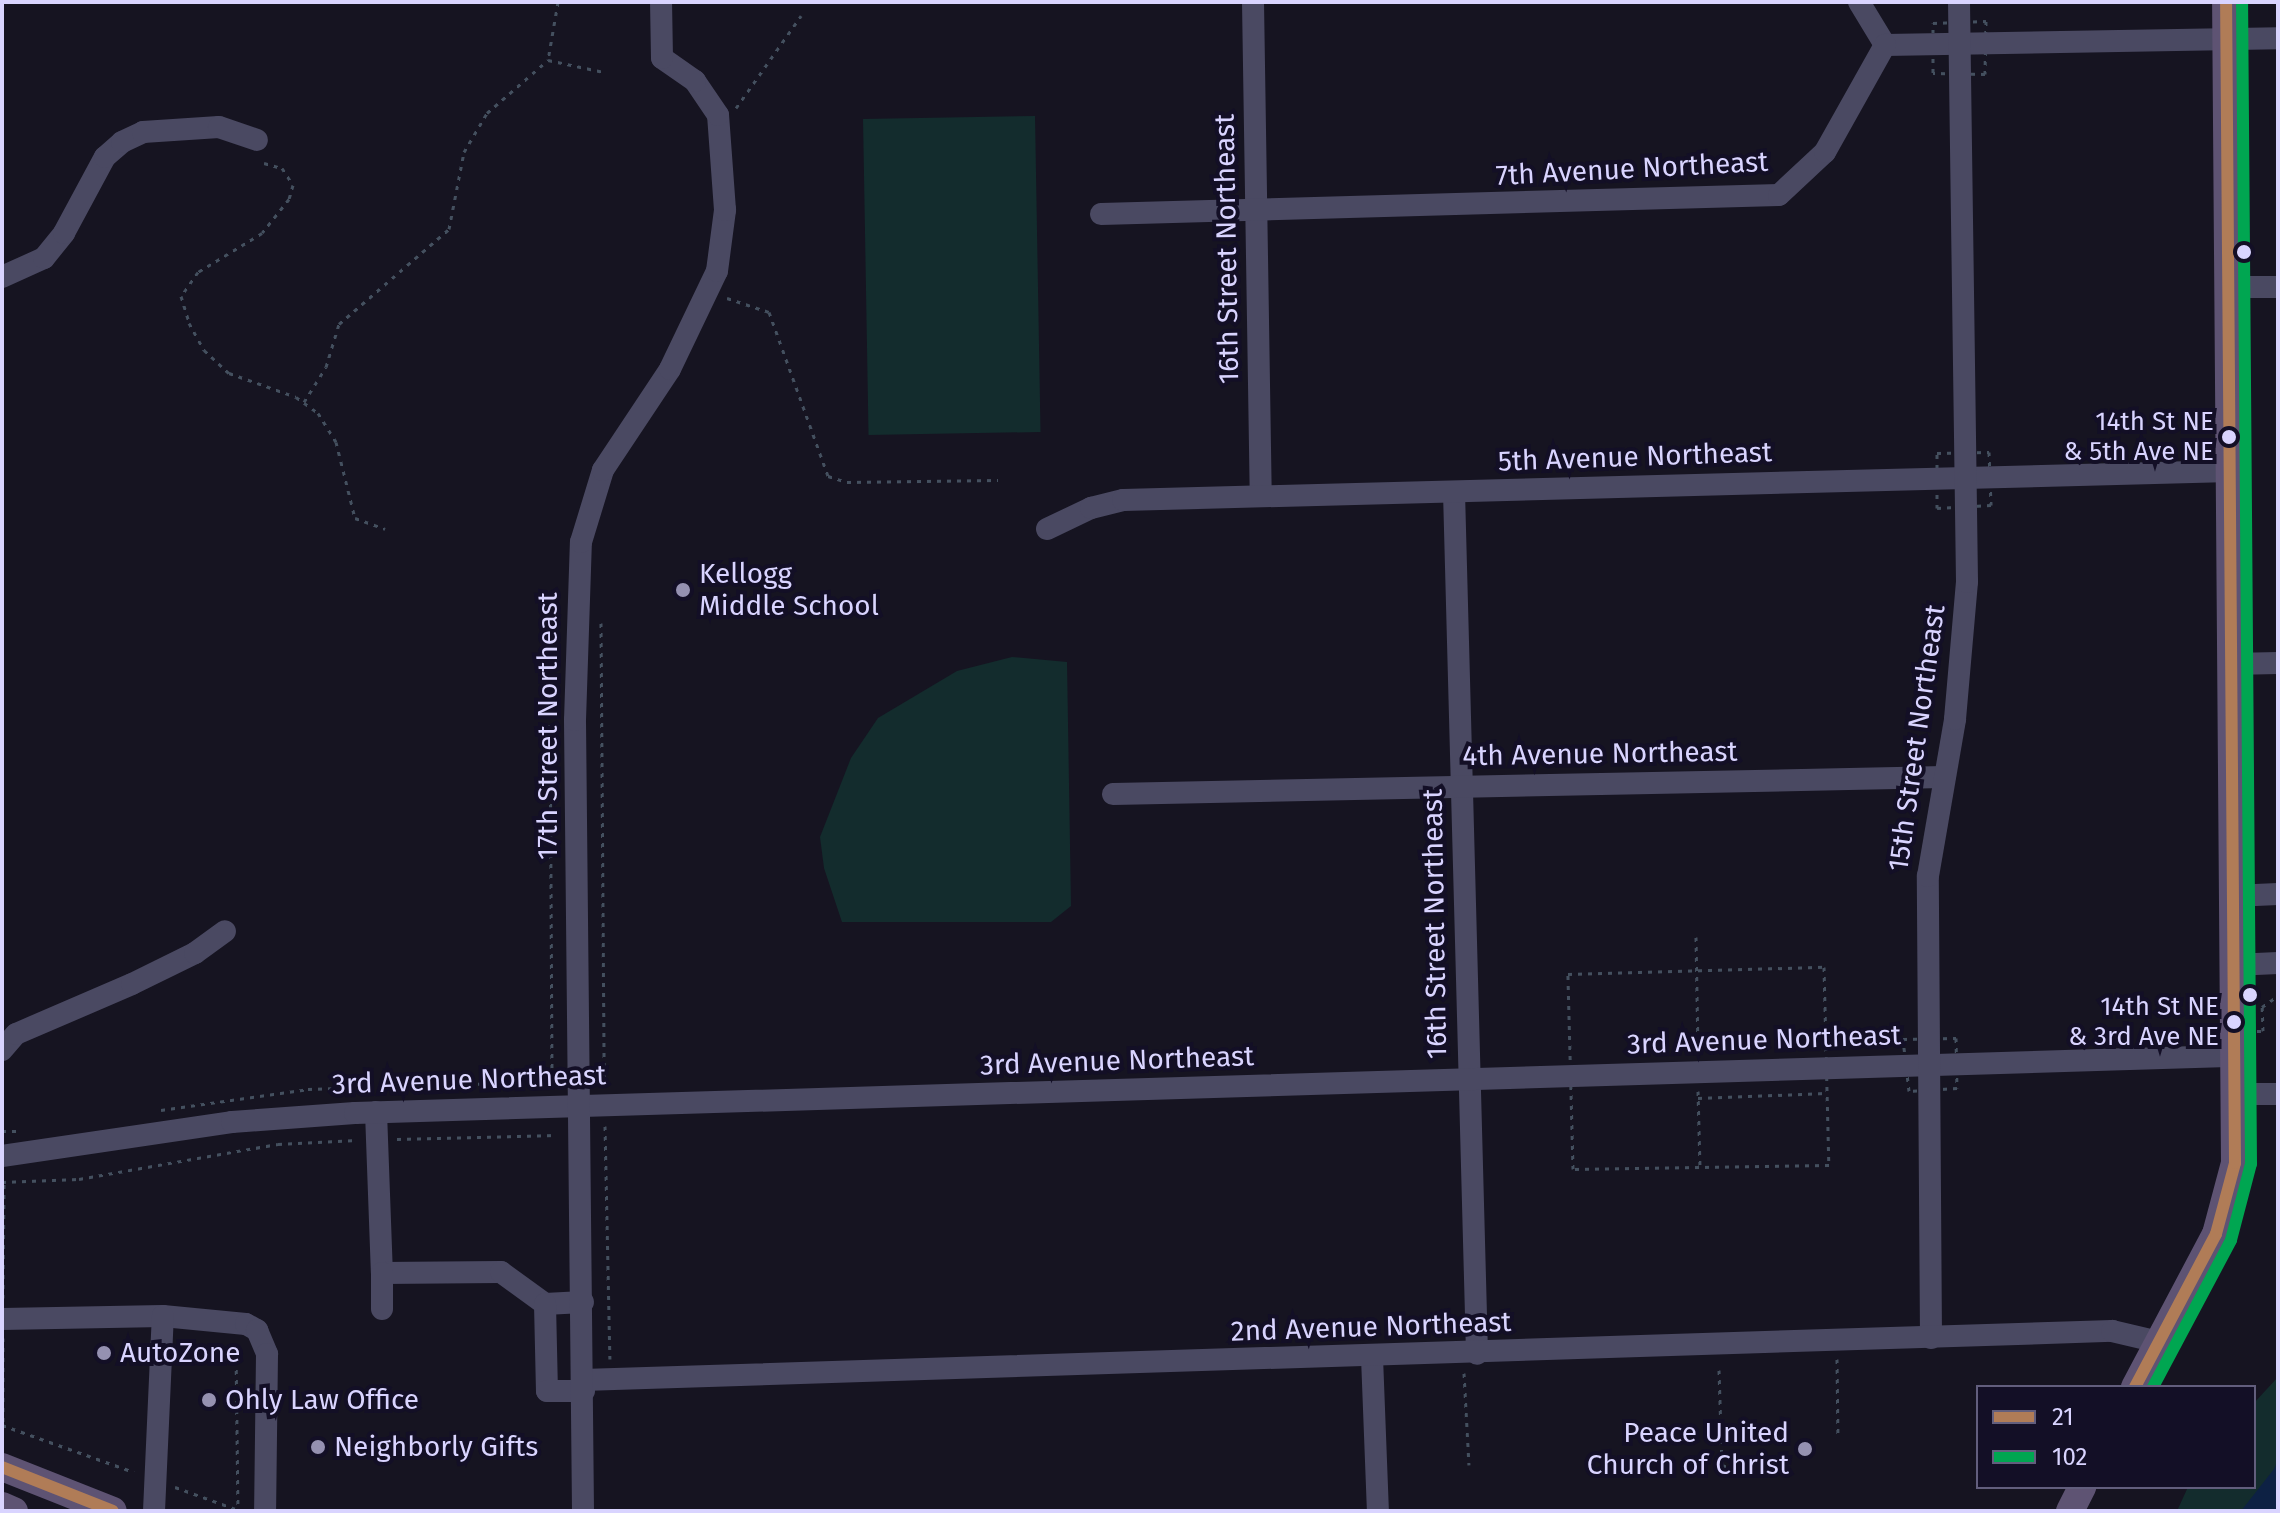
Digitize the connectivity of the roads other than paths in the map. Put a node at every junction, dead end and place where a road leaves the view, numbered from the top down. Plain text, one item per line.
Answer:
1 (661, 2) edge
2 (1253, 2) edge
3 (1859, 2) edge
4 (1959, 2) edge
5 (2226, 2) edge
6 (2278, 38) edge
7 (2227, 39) junction
8 (1959, 43) junction
9 (1885, 45) junction
10 (257, 140) dead end
11 (1255, 212) junction
12 (1101, 214) dead end
13 (2, 277) edge
14 (2229, 287) junction
15 (2278, 287) edge
16 (2231, 471) junction
17 (1966, 478) junction
18 (1454, 492) junction
19 (1261, 495) junction
20 (1047, 529) dead end
21 (2278, 663) edge
22 (2232, 664) junction
23 (1944, 777) junction
24 (1461, 787) junction
25 (1113, 794) dead end
26 (2278, 894) edge
27 (2233, 896) junction
28 (225, 931) dead end
29 (2278, 963) edge
30 (2234, 965) junction
31 (9, 1042) edge
32 (2236, 1056) junction
33 (1928, 1065) junction
34 (1468, 1080) junction
35 (2236, 1094) junction
36 (2278, 1094) edge
37 (583, 1107) junction
38 (376, 1112) junction
39 (2, 1156) edge
40 (382, 1273) junction
41 (583, 1302) junction
42 (545, 1304) junction
43 (382, 1309) dead end
44 (163, 1316) junction
45 (2, 1319) edge
46 (1931, 1338) junction
47 (2159, 1342) junction
48 (1477, 1354) junction
49 (1372, 1357) junction
50 (2136, 1385) edge
51 (584, 1386) junction
52 (2, 1467) edge
53 (2081, 1489) edge
54 (2, 1506) edge
55 (14, 1511) edge
56 (113, 1511) edge
57 (154, 1511) edge
58 (265, 1511) edge
59 (583, 1511) edge
60 (1378, 1511) edge
61 (2070, 1511) edge

1 - 37 street, 17th Street Northeast
2 - 11 street, 16th Street Northeast
3 - 9 street
4 - 8 street, 15th Street Northeast
5 - 7 main road
6 - 7 street
7 - 8 street
7 - 14 main road
8 - 9 street
8 - 17 street, 15th Street Northeast
9 - 11 street, 7th Avenue Northeast
10 - 13 street
11 - 12 street, 7th Avenue Northeast
11 - 19 street, 16th Street Northeast
14 - 15 street
14 - 16 main road
16 - 17 street, 5th Avenue Northeast
16 - 22 main road
17 - 18 street, 5th Avenue Northeast
17 - 23 street, 15th Street Northeast
18 - 19 street, 5th Avenue Northeast
18 - 24 street, 16th Street Northeast
19 - 20 street, 5th Avenue Northeast
21 - 22 street
22 - 27 main road
23 - 24 street, 4th Avenue Northeast
23 - 33 street, 15th Street Northeast
24 - 25 street, 4th Avenue Northeast
24 - 34 street, 16th Street Northeast
26 - 27 street
27 - 30 main road
28 - 31 street
29 - 30 street
30 - 32 main road
32 - 33 street, 3rd Avenue Northeast
32 - 35 main road
33 - 34 street, 3rd Avenue Northeast
33 - 46 street, 15th Street Northeast
34 - 37 street, 3rd Avenue Northeast
34 - 48 street, 16th Street Northeast
35 - 36 street
35 - 47 main road
37 - 38 street, 3rd Avenue Northeast
37 - 41 street, 17th Street Northeast
38 - 39 street, 3rd Avenue Northeast
38 - 40 street
40 - 42 street
40 - 43 street
41 - 42 street
41 - 51 street, 17th Street Northeast
42 - 51 street, 2nd Avenue Northeast
44 - 45 street
44 - 57 street
44 - 58 street
46 - 47 street, 2nd Avenue Northeast
46 - 48 street, 2nd Avenue Northeast
47 - 50 main road
48 - 49 street, 2nd Avenue Northeast
49 - 51 street, 2nd Avenue Northeast
49 - 60 street
51 - 59 street, 17th Street Northeast
52 - 56 main road
53 - 61 main road
54 - 55 main road

